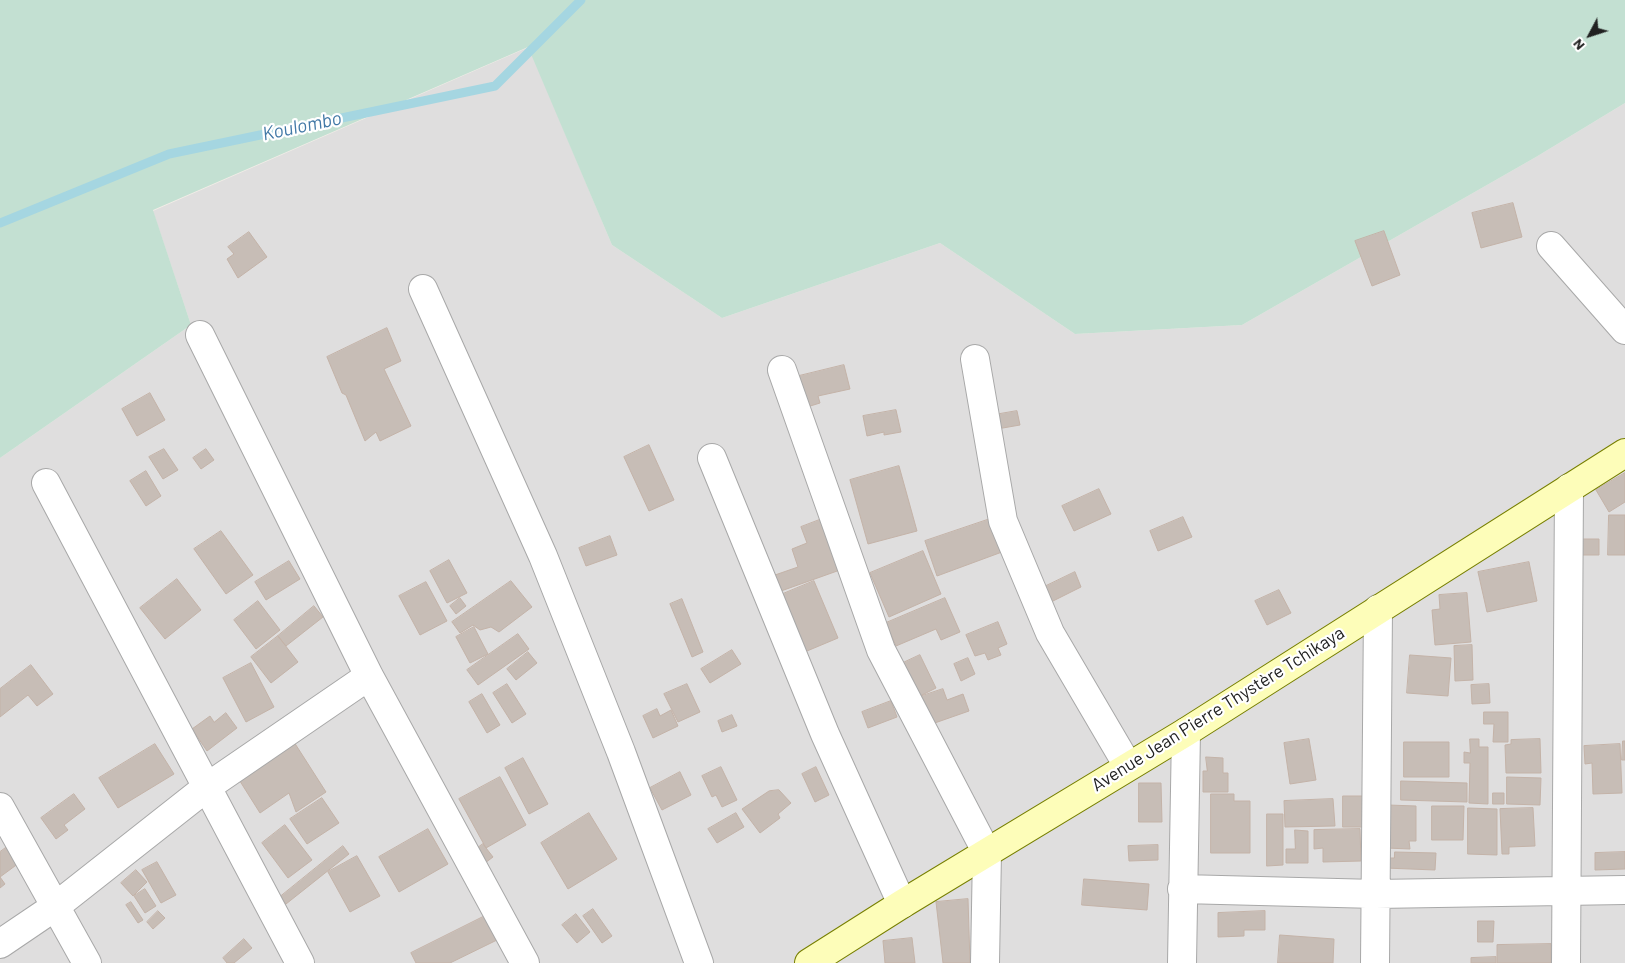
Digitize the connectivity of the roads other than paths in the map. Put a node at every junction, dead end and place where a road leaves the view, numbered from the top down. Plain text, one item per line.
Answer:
1 (1551, 246) dead end
2 (423, 289) dead end
3 (1625, 330) edge
4 (200, 335) dead end
5 (975, 359) dead end
6 (782, 370) dead end
7 (1625, 453) edge
8 (712, 458) dead end
9 (46, 483) dead end
10 (1569, 488) junction
11 (1378, 609) junction
12 (369, 676) junction
13 (1186, 732) junction
14 (1128, 766) junction
15 (207, 786) junction
16 (0, 807) edge
17 (987, 853) junction
18 (1182, 889) junction
19 (1567, 890) junction
20 (1625, 890) edge
21 (1376, 894) junction
22 (902, 904) junction
23 (56, 906) junction
24 (0, 944) edge
25 (87, 963) edge
26 (300, 963) edge
27 (525, 963) edge
28 (699, 963) edge
29 (809, 963) edge
30 (985, 963) edge
31 (1182, 963) edge
32 (1376, 963) edge
33 (1566, 963) edge

1 - 3 street
2 - 28 street
4 - 12 street
5 - 14 street
6 - 17 street
7 - 10 street, Avenue Jean Pierre Thystère Tchikaya
8 - 22 street
9 - 15 street
10 - 11 street, Avenue Jean Pierre Thystère Tchikaya
10 - 19 street
11 - 13 street, Avenue Jean Pierre Thystère Tchikaya
11 - 21 street
12 - 15 street
12 - 27 street
13 - 14 street, Avenue Jean Pierre Thystère Tchikaya
13 - 18 street
14 - 17 street, Avenue Jean Pierre Thystère Tchikaya
15 - 23 street
15 - 26 street
16 - 23 street
17 - 22 street, Avenue Jean Pierre Thystère Tchikaya
17 - 30 street
18 - 21 street
18 - 31 street
19 - 20 street
19 - 21 street
19 - 33 street
21 - 32 street
22 - 29 street, Avenue Jean Pierre Thystère Tchikaya
23 - 24 street
23 - 25 street

